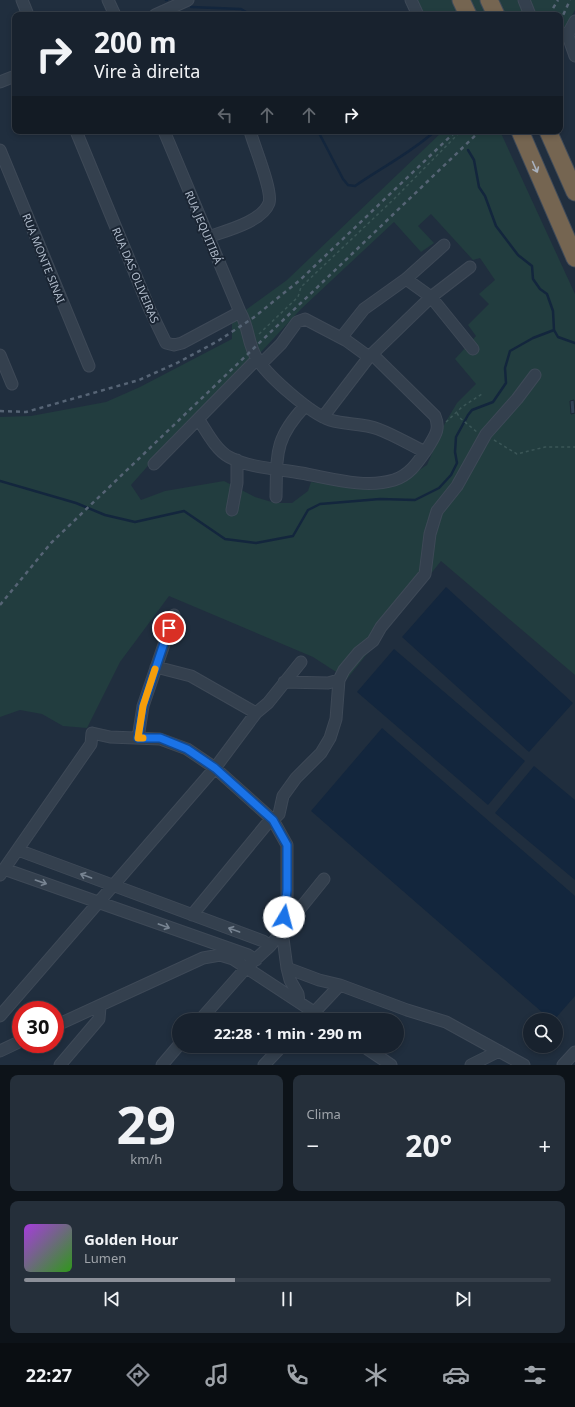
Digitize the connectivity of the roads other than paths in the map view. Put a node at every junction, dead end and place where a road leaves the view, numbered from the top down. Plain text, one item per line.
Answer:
1 (22, 0) edge
2 (108, 0) edge
3 (188, 0) edge
4 (411, 0) edge
5 (461, 0) edge
6 (490, 0) edge
7 (524, 0) edge
8 (169, 10) junction
9 (27, 12) edge
10 (114, 12) edge
11 (164, 12) edge
12 (174, 12) edge
13 (417, 12) edge
14 (467, 12) edge
15 (495, 12) edge
16 (529, 12) edge
17 (575, 21) edge
18 (564, 35) edge
19 (575, 56) edge
20 (12, 77) edge
21 (0, 82) edge
22 (77, 134) edge
23 (165, 134) edge
24 (251, 134) edge
25 (521, 134) edge
26 (549, 134) edge
27 (0, 150) edge
28 (575, 192) edge
29 (208, 237) junction
30 (444, 245) dead end
31 (575, 258) edge
32 (470, 267) dead end
33 (406, 279) junction
34 (431, 297) junction
35 (240, 312) junction
36 (341, 338) junction
37 (473, 349) dead end
38 (0, 355) edge
39 (371, 355) junction
40 (259, 362) junction
41 (89, 366) dead end
42 (535, 375) dead end
43 (12, 384) dead end
44 (305, 406) junction
45 (323, 417) junction
46 (198, 420) junction
47 (425, 452) junction
48 (237, 460) junction
49 (154, 464) dead end
50 (277, 470) junction
51 (276, 497) dead end
52 (232, 510) dead end
53 (174, 615) dead end
54 (301, 662) dead end
55 (156, 667) junction
56 (339, 680) junction
57 (284, 682) junction
58 (256, 713) junction
59 (138, 738) junction
60 (215, 768) junction
61 (273, 820) junction
62 (18, 850) junction
63 (2, 872) edge
64 (324, 879) dead end
65 (113, 885) junction
66 (98, 903) junction
67 (192, 915) junction
68 (282, 931) junction
69 (270, 946) junction
70 (256, 960) junction
71 (246, 968) junction
72 (286, 968) junction
73 (338, 988) junction
74 (298, 1002) junction
75 (100, 1007) junction
76 (206, 1013) edge
77 (308, 1013) edge
78 (314, 1013) edge
79 (0, 1016) edge
80 (64, 1022) edge
81 (12, 1045) edge
82 (0, 1051) edge
83 (499, 1051) junction
84 (575, 1052) edge
85 (172, 1053) edge
86 (275, 1053) edge
87 (373, 1053) edge
88 (60, 1065) edge
89 (162, 1065) edge
90 (264, 1065) edge
91 (391, 1065) edge
92 (471, 1065) edge
93 (524, 1065) edge
94 (563, 1065) edge

1 - 9 street
2 - 10 street
3 - 8 street
4 - 13 street
5 - 14 highway
6 - 15 highway
7 - 16 street
8 - 11 street
8 - 12 street
17 - 18 street
18 - 19 street
20 - 21 street
22 - 35 street, RUA DAS OLIVEIRAS
23 - 29 street, RUA JEQUITIBÁ
24 - 29 street
25 -> 31 highway
26 - 28 highway
27 - 41 street, RUA MONTE SINAI
29 - 35 street, RUA JEQUITIBÁ
30 - 33 street
32 - 34 street
33 - 34 street
33 - 36 street
34 - 37 street
34 - 39 street
35 - 40 street, RUA JEQUITIBÁ
36 - 39 street
36 - 40 street
38 - 43 street
39 - 45 street
39 - 47 street
40 - 44 street
40 - 46 street
42 - 56 street
44 - 45 street
44 - 50 street
45 - 47 street
46 - 48 street
46 - 49 street
47 - 50 street
48 - 50 street
48 - 52 street
50 - 51 street
53 - 55 street
54 - 57 street
55 - 58 street
55 - 59 street
56 - 57 street
56 - 61 street
57 - 58 street
58 - 60 street
59 - 60 street
59 - 62 street
60 - 61 street
60 - 65 street
61 - 67 street
61 - 68 street
62 - 63 street
65 -> 62 street
63 -> 66 street
64 - 68 street
65 - 66 street
65 - 67 street
66 -> 70 street
66 - 79 street
69 -> 67 street
68 - 69 street
68 - 72 street
69 - 70 street
70 - 71 street
71 - 74 street
71 - 75 street
71 - 76 street
72 - 73 street
72 - 74 street
73 - 78 street
73 - 83 street
74 - 77 street
75 - 80 street
75 - 88 street
81 - 82 street
83 - 92 street
83 - 93 street
84 - 94 street
85 - 89 street
86 - 90 street
87 - 91 street

